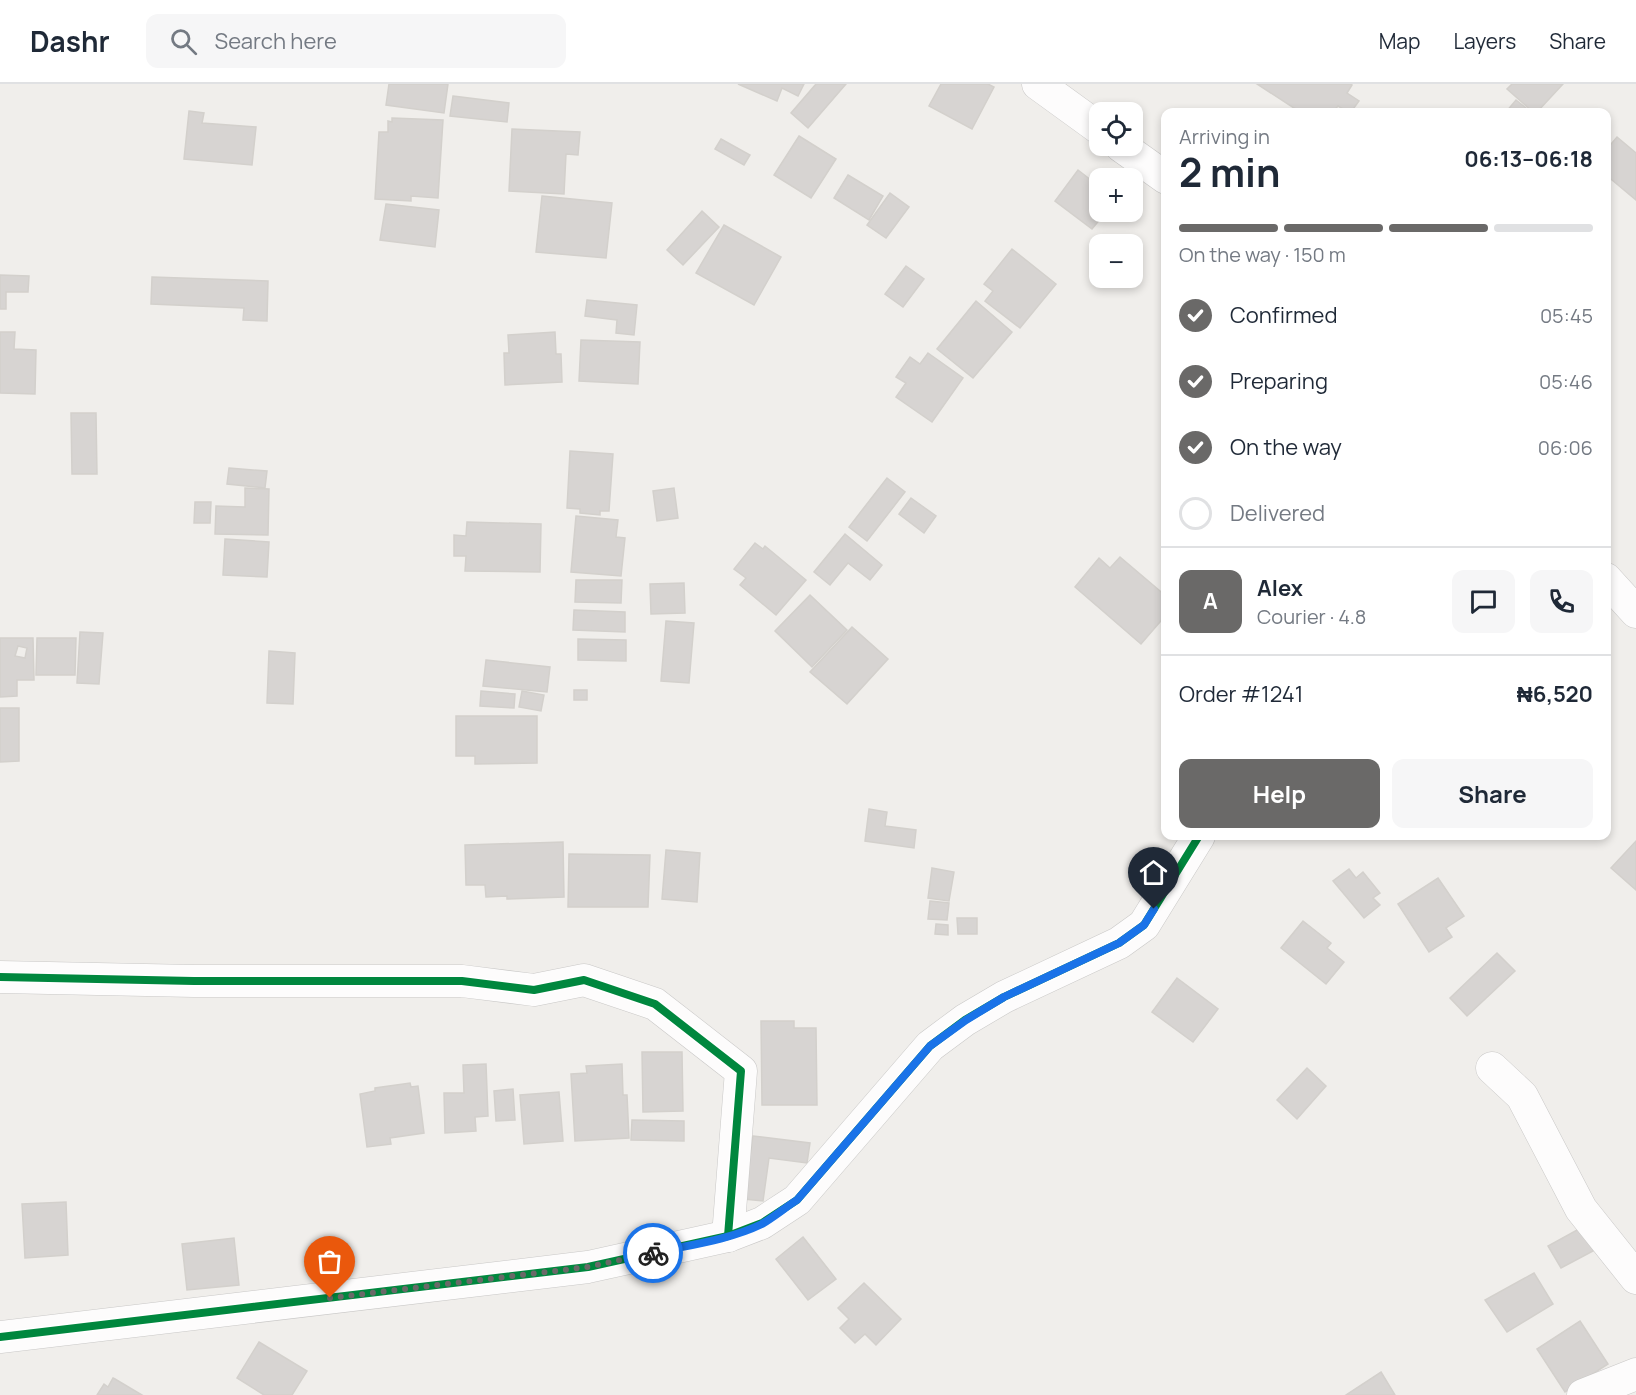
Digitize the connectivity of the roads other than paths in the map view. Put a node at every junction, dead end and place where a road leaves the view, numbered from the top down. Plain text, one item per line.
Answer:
1 (1038, 84) edge
2 (1089, 121) edge
3 (1135, 156) edge
4 (1161, 174) edge
5 (1611, 584) edge
6 (1636, 612) edge
7 (1197, 840) edge
8 (0, 977) edge
9 (1492, 1068) dead end
10 (728, 1236) junction
11 (1636, 1278) edge
12 (0, 1336) edge
13 (1636, 1374) edge
14 (1582, 1395) edge

1 - 2 street
3 - 4 street
5 - 6 street
7 - 10 street
8 - 10 street
9 - 11 street
10 - 12 street
13 - 14 street

